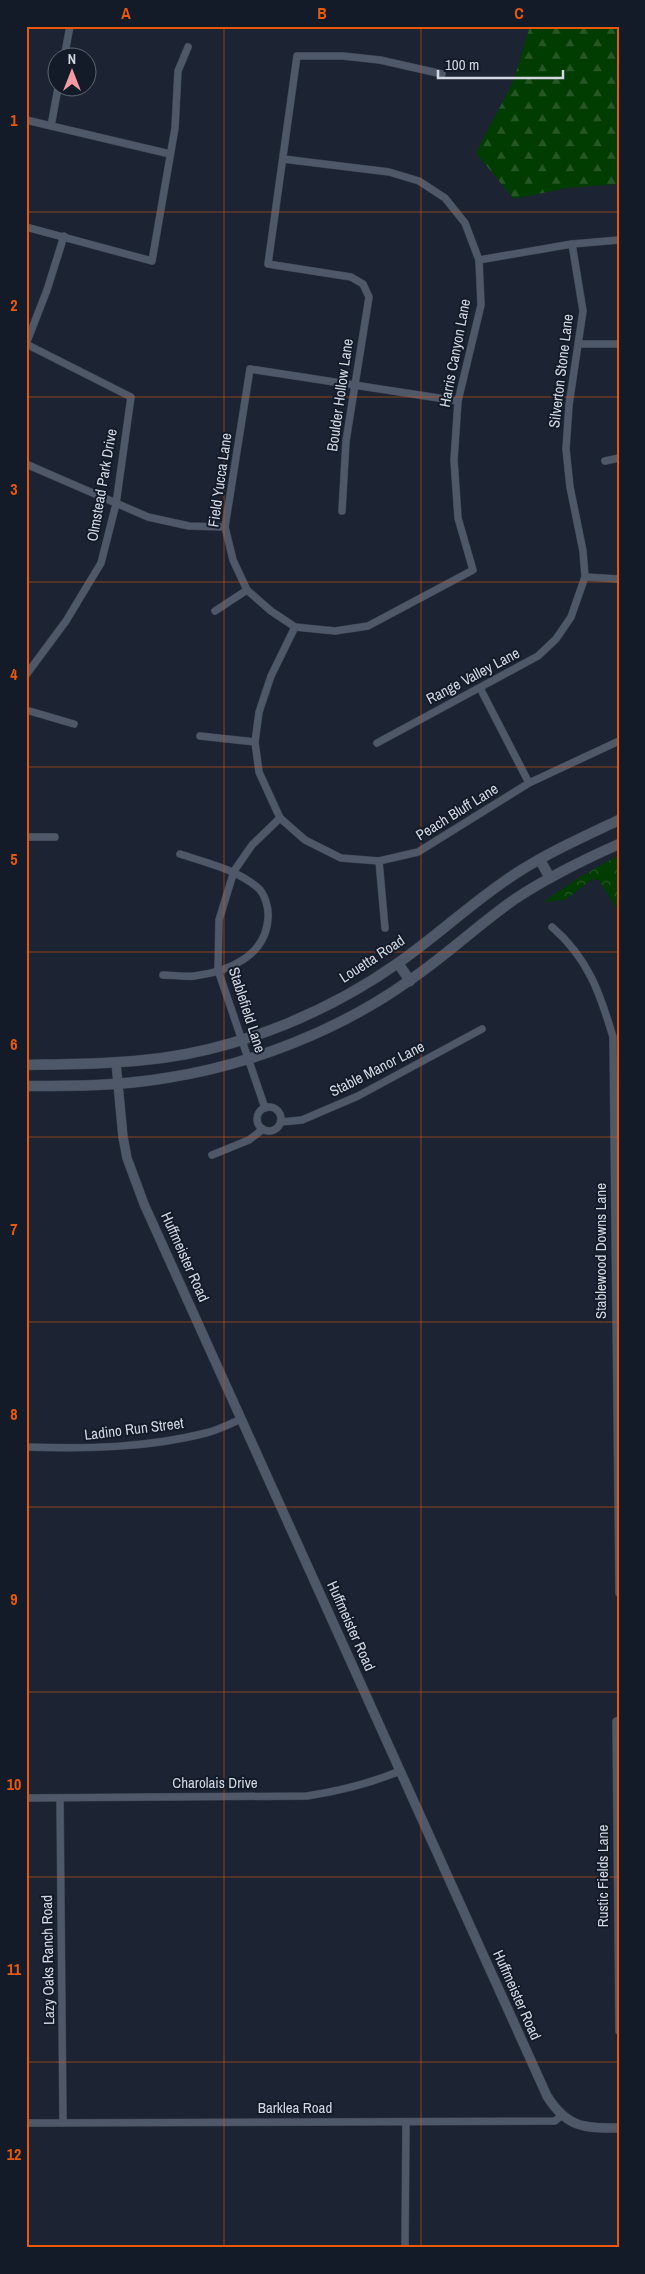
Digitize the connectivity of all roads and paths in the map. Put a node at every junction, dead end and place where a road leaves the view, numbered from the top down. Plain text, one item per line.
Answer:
1 (70, 26) edge
2 (188, 47) dead end
3 (66, 48) edge
4 (442, 74) dead end
5 (56, 98) edge
6 (26, 120) edge
7 (51, 126) junction
8 (170, 154) junction
9 (283, 159) junction
10 (26, 227) edge
11 (64, 236) junction
12 (619, 240) edge
13 (572, 244) junction
14 (480, 260) junction
15 (26, 344) edge
16 (579, 344) junction
17 (619, 344) edge
18 (355, 385) junction
19 (458, 401) junction
20 (619, 458) edge
21 (605, 461) dead end
22 (26, 464) edge
23 (116, 504) junction
24 (342, 511) dead end
25 (225, 527) junction
26 (585, 577) junction
27 (619, 580) edge
28 (247, 590) junction
29 (216, 611) dead end
30 (571, 618) joint
31 (295, 627) junction
32 (26, 674) edge
33 (480, 688) junction
34 (26, 710) edge
35 (74, 724) dead end
36 (200, 736) dead end
37 (619, 741) edge
38 (255, 742) junction
39 (377, 743) dead end
40 (529, 783) junction
41 (280, 818) junction
42 (619, 820) edge
43 (26, 837) edge
44 (55, 837) dead end
45 (619, 844) edge
46 (180, 854) dead end
47 (540, 860) junction
48 (379, 861) junction
49 (234, 872) junction
50 (550, 878) junction
51 (552, 927) dead end
52 (385, 928) dead end
53 (398, 963) junction
54 (218, 970) junction
55 (164, 975) dead end
56 (410, 981) junction
57 (482, 1029) dead end
58 (616, 1037) edge
59 (241, 1039) junction
60 (248, 1058) junction
61 (116, 1063) junction
62 (26, 1065) edge
63 (117, 1084) junction
64 (26, 1086) edge
65 (265, 1108) junction
66 (281, 1122) junction
67 (263, 1129) junction
68 (616, 1153) edge
69 (212, 1155) dead end
70 (617, 1267) edge
71 (617, 1380) edge
72 (241, 1419) junction
73 (26, 1448) edge
74 (618, 1491) edge
75 (619, 1593) edge
76 (617, 1721) edge
77 (400, 1771) junction
78 (26, 1798) edge
79 (60, 1798) junction
80 (618, 1828) edge
81 (618, 1939) edge
82 (619, 2032) edge
83 (561, 2116) junction
84 (63, 2122) junction
85 (406, 2122) junction
86 (26, 2123) edge
87 (619, 2128) edge
88 (406, 2248) edge

1 - 3 street
2 - 8 street
4 - 9 street
5 - 7 street
6 - 7 street
7 - 8 street
8 - 11 street
9 - 14 street, Harris Canyon Lane
9 - 18 street, Boulder Hollow Lane
10 - 11 street
11 - 15 street
12 - 13 street
13 - 14 street
13 - 16 street, Silverton Stone Lane
14 - 19 street, Harris Canyon Lane
15 - 23 street, Olmstead Park Drive
16 - 17 street
16 - 26 street, Silverton Stone Lane
18 - 19 street
18 - 24 street, Boulder Hollow Lane
18 - 25 street, Field Yucca Lane
19 - 31 street, Harris Canyon Lane
20 - 21 street
22 - 23 street
23 - 25 street
23 - 32 street, Olmstead Park Drive
25 - 28 street, Field Yucca Lane
26 - 27 street
26 - 30 street, Silverton Stone Lane
28 - 29 street
28 - 31 street, Field Yucca Lane
30 - 33 street, Range Valley Lane
31 - 38 street
33 - 39 street, Range Valley Lane
33 - 40 street
34 - 35 street
36 - 38 street
37 - 40 street, Peach Bluff Lane
38 - 41 street
40 - 48 street, Peach Bluff Lane
41 - 48 street, Peach Bluff Lane
41 - 49 street, Stablefield Lane
42 - 47 main road, Louetta Road
43 - 44 street
45 - 50 main road
46 - 49 street
47 - 50 main road
47 - 53 main road, Louetta Road
48 - 52 street
49 - 54 street, Stablefield Lane
49 - 54 street
50 - 56 main road
51 - 58 street, Stablewood Downs Lane
53 - 56 main road
53 - 59 main road, Louetta Road
54 - 55 street
54 - 59 street, Stablefield Lane
56 - 60 main road
57 - 66 street, Stable Manor Lane
58 - 68 street, Stablewood Downs Lane
59 - 60 street, Stablefield Lane
59 - 61 main road, Louetta Road
60 - 63 main road
60 - 65 street, Stablefield Lane
61 - 62 main road
61 - 63 street, Huffmeister Road
63 - 64 main road
63 - 72 street, Huffmeister Road
65 - 66 street
65 - 67 street
66 - 67 street
67 - 69 street
68 - 70 street, Stablewood Downs Lane
70 - 71 street, Stablewood Downs Lane
71 - 74 street, Stablewood Downs Lane
72 - 73 street, Ladino Run Street
72 - 77 street, Huffmeister Road
74 - 75 street, Stablewood Downs Lane
76 - 80 street, Rustic Fields Lane
77 - 79 street, Charolais Drive
77 - 83 street, Huffmeister Road
78 - 79 street, Charolais Drive
79 - 84 street, Lazy Oaks Ranch Road
80 - 81 street, Rustic Fields Lane
81 - 82 street, Rustic Fields Lane
83 - 85 street, Barklea Road
83 - 87 street
84 - 85 street, Barklea Road
84 - 86 street, Barklea Road
85 - 88 street

